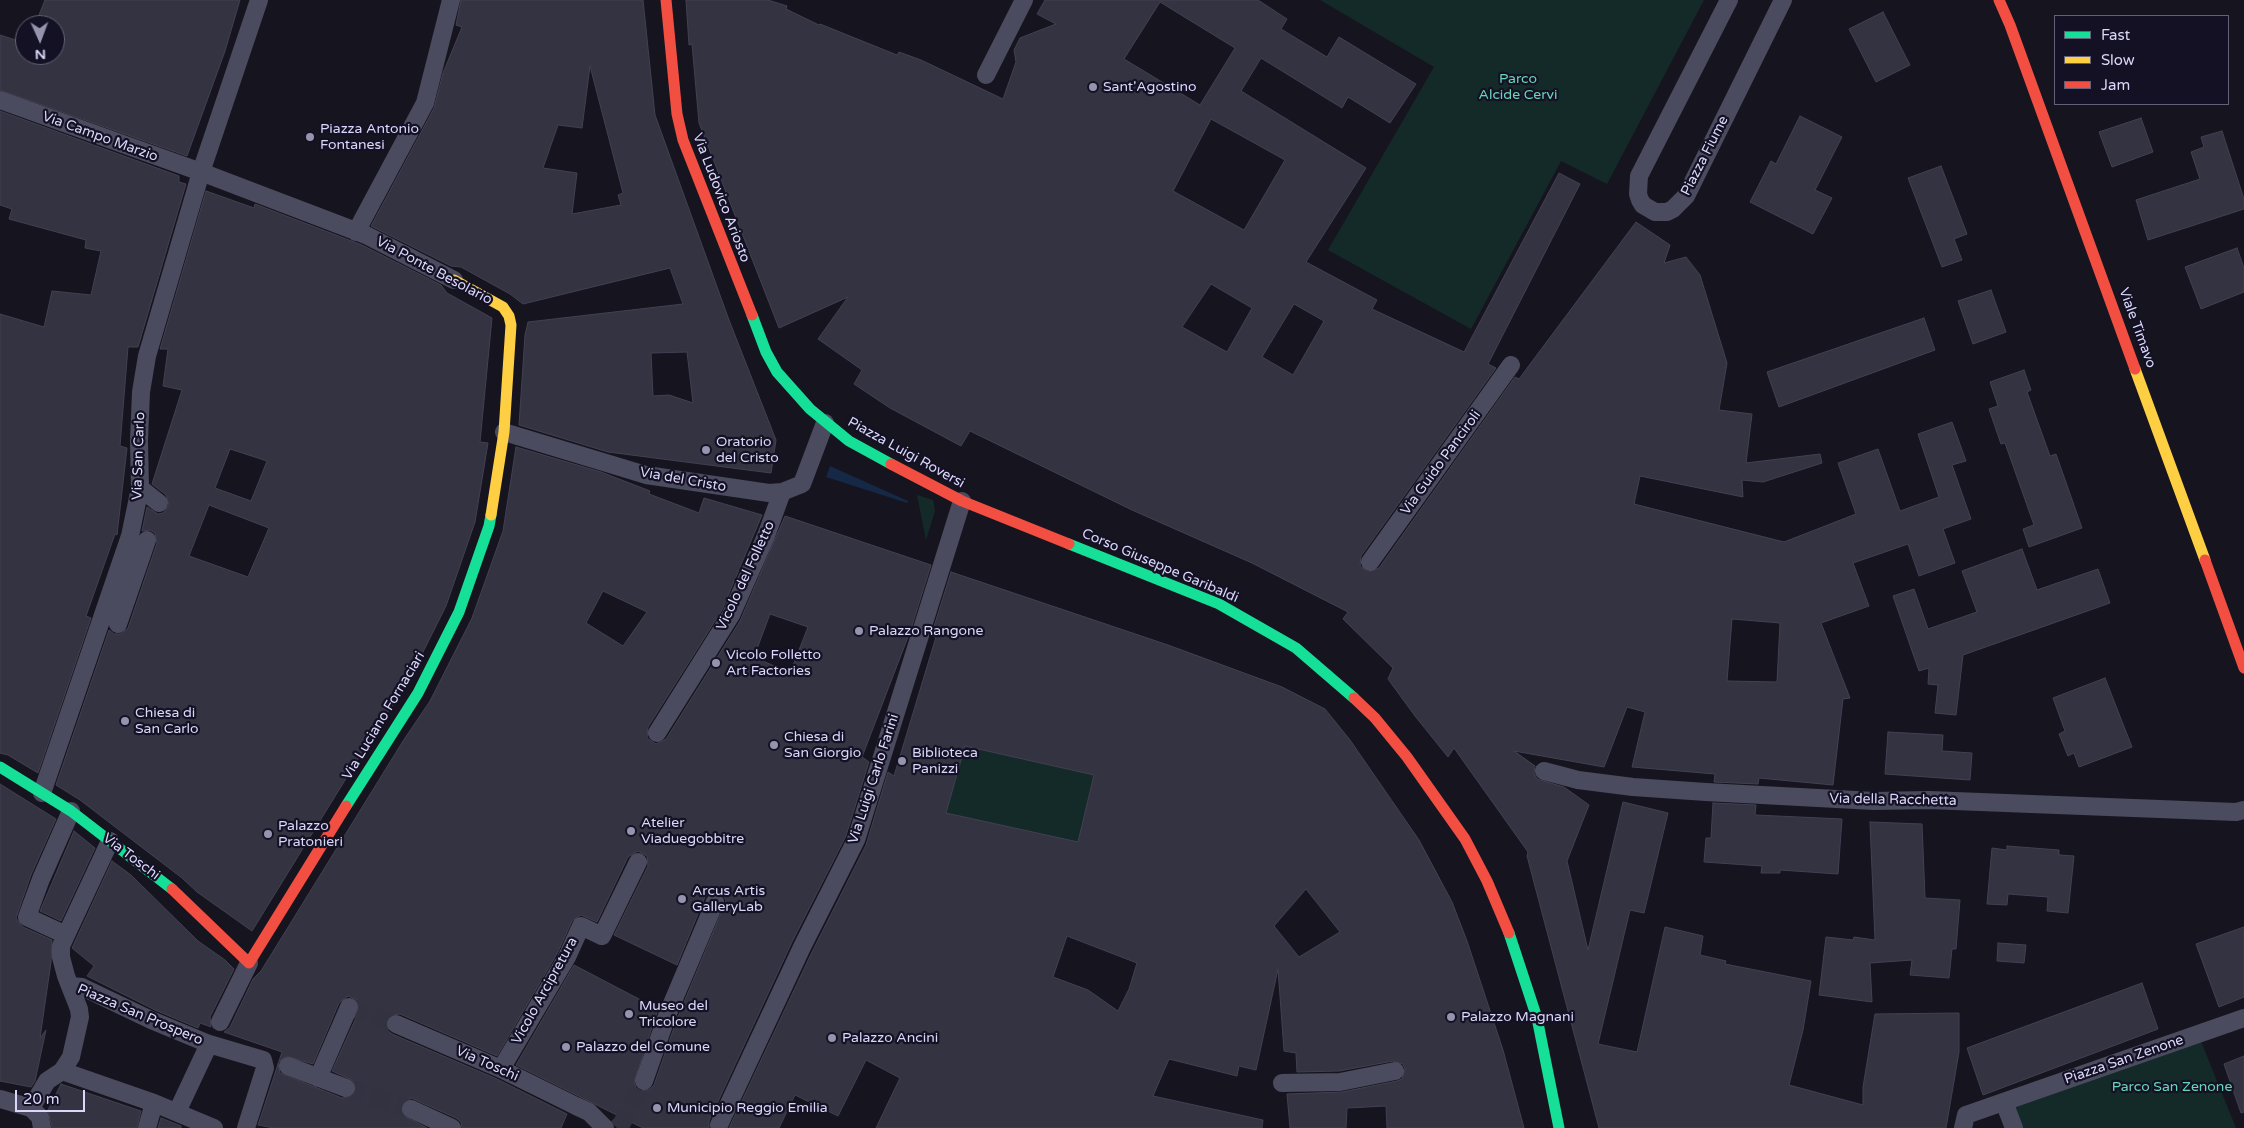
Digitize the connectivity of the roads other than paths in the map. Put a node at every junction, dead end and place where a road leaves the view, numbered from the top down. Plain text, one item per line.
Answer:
1 (259, 0) edge
2 (451, 0) edge
3 (666, 0) edge
4 (1024, 0) edge
5 (1729, 0) edge
6 (1783, 0) edge
7 (1999, 0) edge
8 (986, 75) dead end
9 (0, 100) edge
10 (201, 172) junction
11 (356, 232) junction
12 (454, 280) joint
13 (509, 316) joint
14 (1512, 365) dead end
15 (793, 392) joint
16 (825, 423) junction
17 (504, 432) junction
18 (140, 488) junction
19 (782, 492) junction
20 (962, 501) junction
21 (159, 503) dead end
22 (1014, 524) joint
23 (147, 540) dead end
24 (1370, 562) dead end
25 (118, 624) dead end
26 (2244, 668) edge
27 (656, 733) dead end
28 (0, 767) edge
29 (1544, 771) dead end
30 (42, 793) junction
31 (71, 811) junction
32 (2240, 811) edge
33 (110, 841) junction
34 (638, 862) dead end
35 (715, 902) dead end
36 (66, 935) junction
37 (249, 963) junction
38 (68, 981) junction
39 (350, 1007) dead end
40 (2244, 1018) edge
41 (220, 1022) dead end
42 (396, 1024) tunnel mouth
43 (209, 1044) junction
44 (288, 1066) dead end
45 (501, 1069) junction
46 (62, 1071) junction
47 (1395, 1071) dead end
48 (318, 1078) junction
49 (644, 1081) tunnel mouth
50 (1282, 1083) dead end
51 (346, 1088) tunnel mouth
52 (0, 1099) edge
53 (2004, 1102) junction
54 (154, 1103) junction
55 (31, 1108) junction
56 (411, 1109) tunnel mouth
57 (177, 1112) junction
58 (719, 1125) dead end
59 (42, 1128) edge
60 (147, 1128) edge
61 (214, 1128) edge
62 (246, 1128) edge
63 (452, 1128) edge
64 (605, 1128) edge
65 (1559, 1128) edge
66 (1963, 1128) edge
67 (2014, 1128) edge

1 - 10 street
2 - 11 street
3 - 15 street, Via Ludovico Ariosto
4 - 8 street
5 - 6 street, Piazza Fiume
7 - 26 street, Viale Timavo
9 - 10 street, Via Campo Marzio
10 - 11 street, Via Campo Marzio
10 - 18 street, Via San Carlo
11 - 12 street, Via Ponte Besolario
12 - 13 street, Via Ponte Besolario
13 - 17 street, Via Luciano Fornaciari
14 - 24 street, Via Guido Panciroli
15 - 16 street, Piazza Luigi Roversi
16 - 19 street, Via del Cristo
16 - 20 street, Piazza Luigi Roversi
17 - 19 street, Via del Cristo
17 - 37 street, Via Luciano Fornaciari
18 - 21 street
18 - 30 street, Via San Carlo
19 - 27 street, Vicolo del Folletto
20 - 22 street, Piazza Luigi Roversi
20 - 58 street, Via Luigi Carlo Farini
22 - 65 street, Corso Giuseppe Garibaldi
23 - 25 street
28 - 30 street, Via Toschi
29 - 32 street, Via della Racchetta
30 - 31 street, Via Toschi
31 - 33 street, Via Toschi
31 - 36 street
33 - 36 street
33 - 37 street, Via Toschi
34 - 45 street, Vicolo Arcipretura
35 - 49 street
36 - 38 street
37 - 41 street
38 - 43 street, Piazza San Prospero
38 - 46 street, Piazza San Prospero
39 - 48 street
40 - 53 street, Piazza San Zenone
42 - 45 street, Via Toschi
43 - 57 street, Piazza San Prospero
43 - 62 street, Piazza San Prospero
44 - 48 street
45 - 64 street, Via Toschi
46 - 54 street
46 - 55 street, Piazza San Prospero
47 - 50 street
48 - 51 street
52 - 55 street
53 - 66 street, Piazza San Zenone
53 - 67 street
54 - 57 street
54 - 60 street
55 - 59 street
56 - 63 street
57 - 61 street

